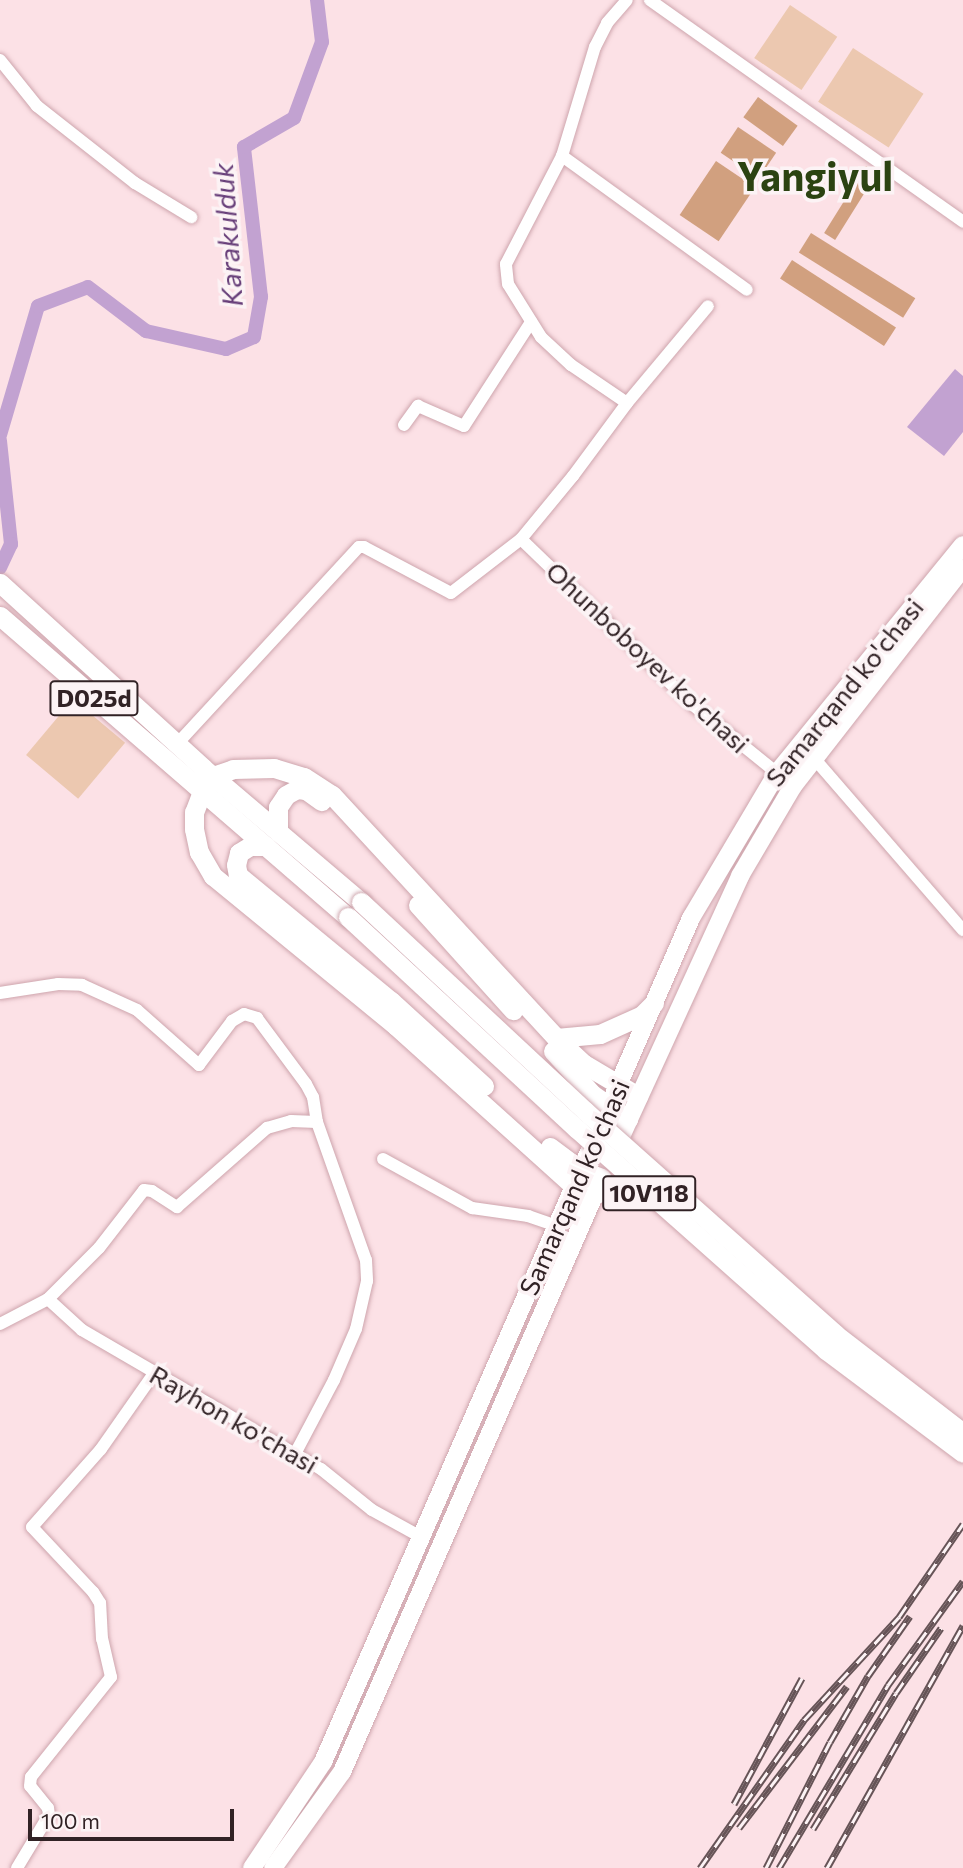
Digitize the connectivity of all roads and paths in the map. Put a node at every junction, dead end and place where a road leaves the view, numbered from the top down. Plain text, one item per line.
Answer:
1 (627, 0) edge
2 (650, 0) edge
3 (0, 60) edge
4 (562, 156) junction
5 (191, 217) dead end
6 (963, 222) edge
7 (747, 290) dead end
8 (708, 306) dead end
9 (531, 322) junction
10 (627, 403) junction
11 (404, 425) dead end
12 (521, 539) junction
13 (963, 545) edge
14 (963, 568) edge
15 (0, 583) edge
16 (0, 616) edge
17 (35, 616) junction
18 (18, 633) junction
19 (177, 744) junction
20 (813, 757) junction
21 (777, 774) junction
22 (208, 783) junction
23 (272, 839) junction
24 (355, 909) junction
25 (963, 930) edge
26 (0, 993) edge
27 (654, 1003) junction
28 (556, 1038) junction
29 (618, 1087) junction
30 (638, 1096) junction
31 (609, 1108) junction
32 (628, 1119) junction
33 (317, 1122) junction
34 (383, 1159) dead end
35 (577, 1178) junction
36 (598, 1186) junction
37 (557, 1226) junction
38 (576, 1237) junction
39 (48, 1299) junction
40 (0, 1324) edge
41 (155, 1372) junction
42 (963, 1433) edge
43 (963, 1453) edge
44 (295, 1454) junction
45 (421, 1537) junction
46 (17, 1868) edge
47 (252, 1868) edge
48 (273, 1868) edge

1 - 4 street
2 - 6 street
3 - 5 street
4 - 7 street
4 - 9 street
8 - 10 street
9 - 10 street
9 - 11 street
10 - 12 street
12 - 19 street
12 - 21 street, Ohunboboyev ko'chasi
13 - 21 main road, Samarqand ko'chasi
14 - 20 main road, Samarqand ko'chasi
15 - 17 main road, D025d
16 - 18 main road, D025d
17 - 18 main road
17 - 19 main road, D025d
18 - 22 main road, D025d
19 - 22 main road, D025d
20 - 25 street
20 - 30 main road, Samarqand ko'chasi
21 - 27 main road, Samarqand ko'chasi
22 - 23 main road, 10V118
22 - 28 main road
22 - 35 main road
23 - 24 main road, 10V118
23 - 31 main road
23 - 35 main road
24 - 42 main road, 10V118, bridge
24 - 43 main road, 10V118, bridge
26 - 33 street
27 - 28 main road
27 - 29 main road, Samarqand ko'chasi
28 - 29 main road
29 - 30 main road
29 - 31 main road, Samarqand ko'chasi
30 - 32 main road, Samarqand ko'chasi
31 - 32 main road
31 - 35 main road, Samarqand ko'chasi
32 - 36 main road, Samarqand ko'chasi
33 - 39 street
33 - 44 street
34 - 37 street
35 - 36 main road
35 - 37 main road, Samarqand ko'chasi
36 - 38 main road, Samarqand ko'chasi
37 - 38 main road
37 - 45 main road, Samarqand ko'chasi
38 - 48 main road, Samarqand ko'chasi
39 - 40 street
39 - 41 street, Rayhon ko'chasi
41 - 44 street, Rayhon ko'chasi
41 - 46 street
44 - 45 street, Rayhon ko'chasi
45 - 47 main road, Samarqand ko'chasi

